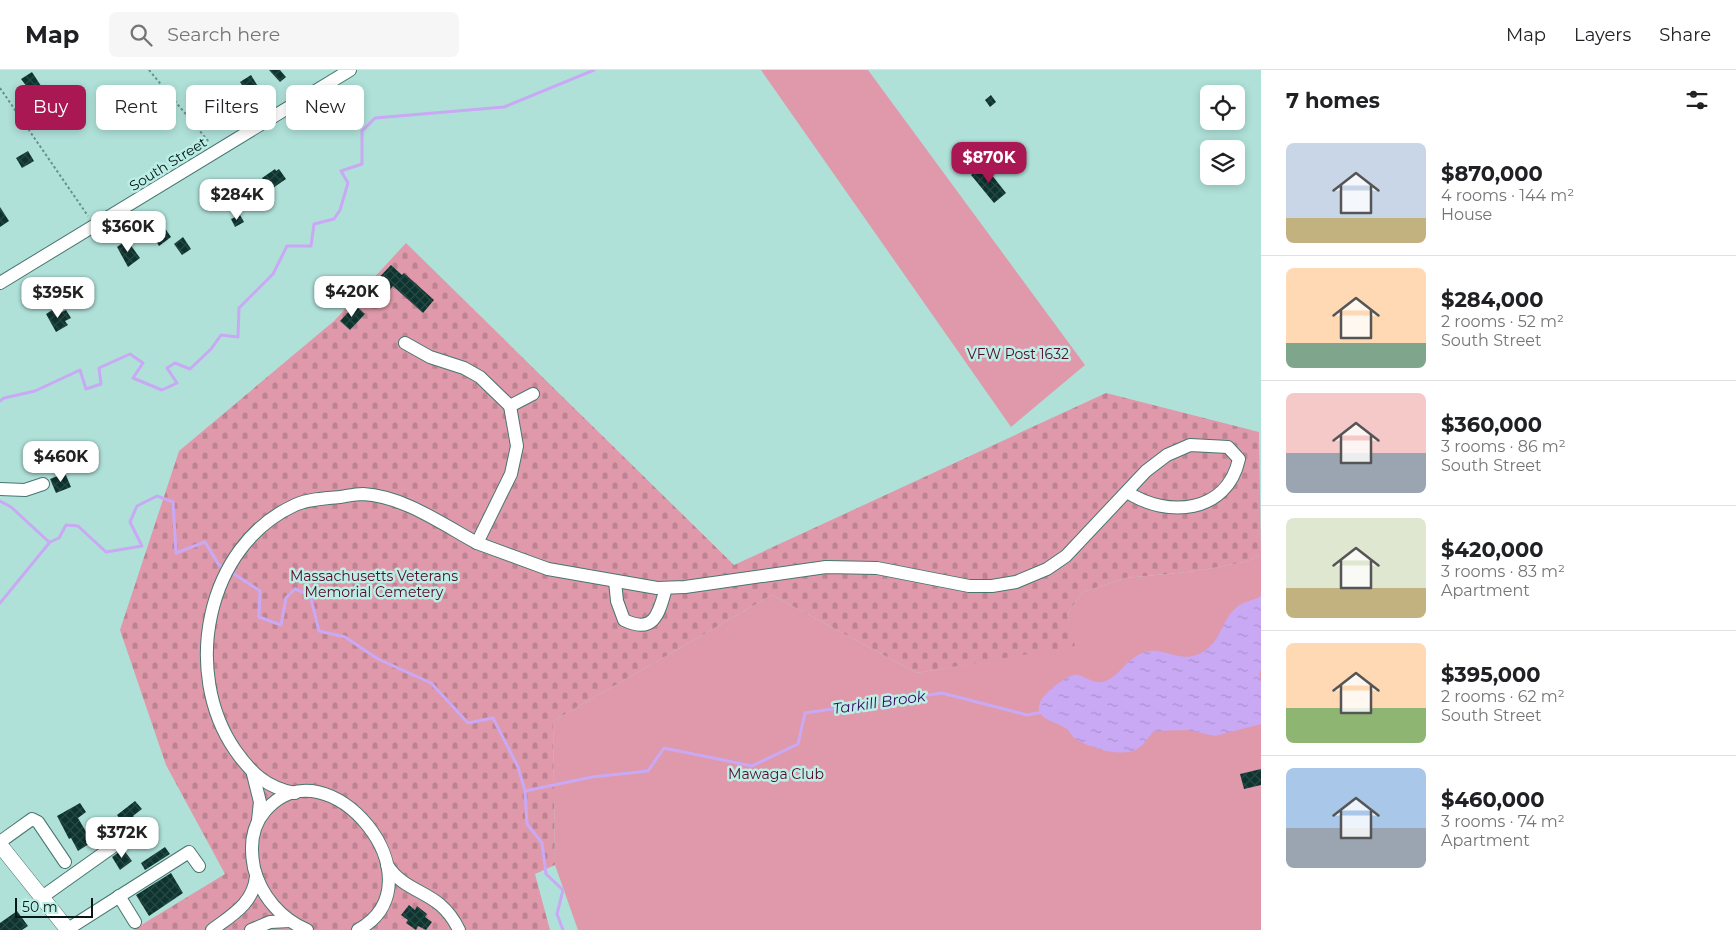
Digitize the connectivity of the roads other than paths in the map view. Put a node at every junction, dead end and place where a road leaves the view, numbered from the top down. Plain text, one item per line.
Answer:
1 (350, 70) edge
2 (0, 283) edge
3 (405, 343) dead end
4 (533, 394) dead end
5 (510, 406) junction
6 (43, 484) dead end
7 (0, 489) edge
8 (1127, 492) junction
9 (477, 543) junction
10 (615, 580) junction
11 (666, 588) junction
12 (253, 774) junction
13 (294, 793) junction
14 (258, 822) junction
15 (0, 843) edge
16 (118, 843) dead end
17 (65, 862) dead end
18 (387, 865) junction
19 (199, 866) dead end
20 (256, 876) junction
21 (119, 896) junction
22 (42, 898) junction
23 (290, 921) junction
24 (135, 922) dead end
25 (305, 929) edge
26 (68, 930) edge
27 (212, 930) edge
28 (251, 930) edge
29 (358, 930) edge
30 (459, 930) edge

1 - 2 street, South Street
3 - 5 street
4 - 5 street
5 - 9 street
6 - 7 street
8 - 8 street
8 - 11 street
9 - 10 street
9 - 12 street
10 - 11 street
10 - 11 street
12 - 13 street
12 - 14 street
13 - 14 street
13 - 18 street
14 - 20 street
15 - 17 street
15 - 22 main road
16 - 22 street
18 - 29 street
18 - 30 street
19 - 21 street
20 - 23 street
20 - 27 street
21 - 24 street
21 - 26 street
22 - 26 main road
23 - 25 street
23 - 28 street

